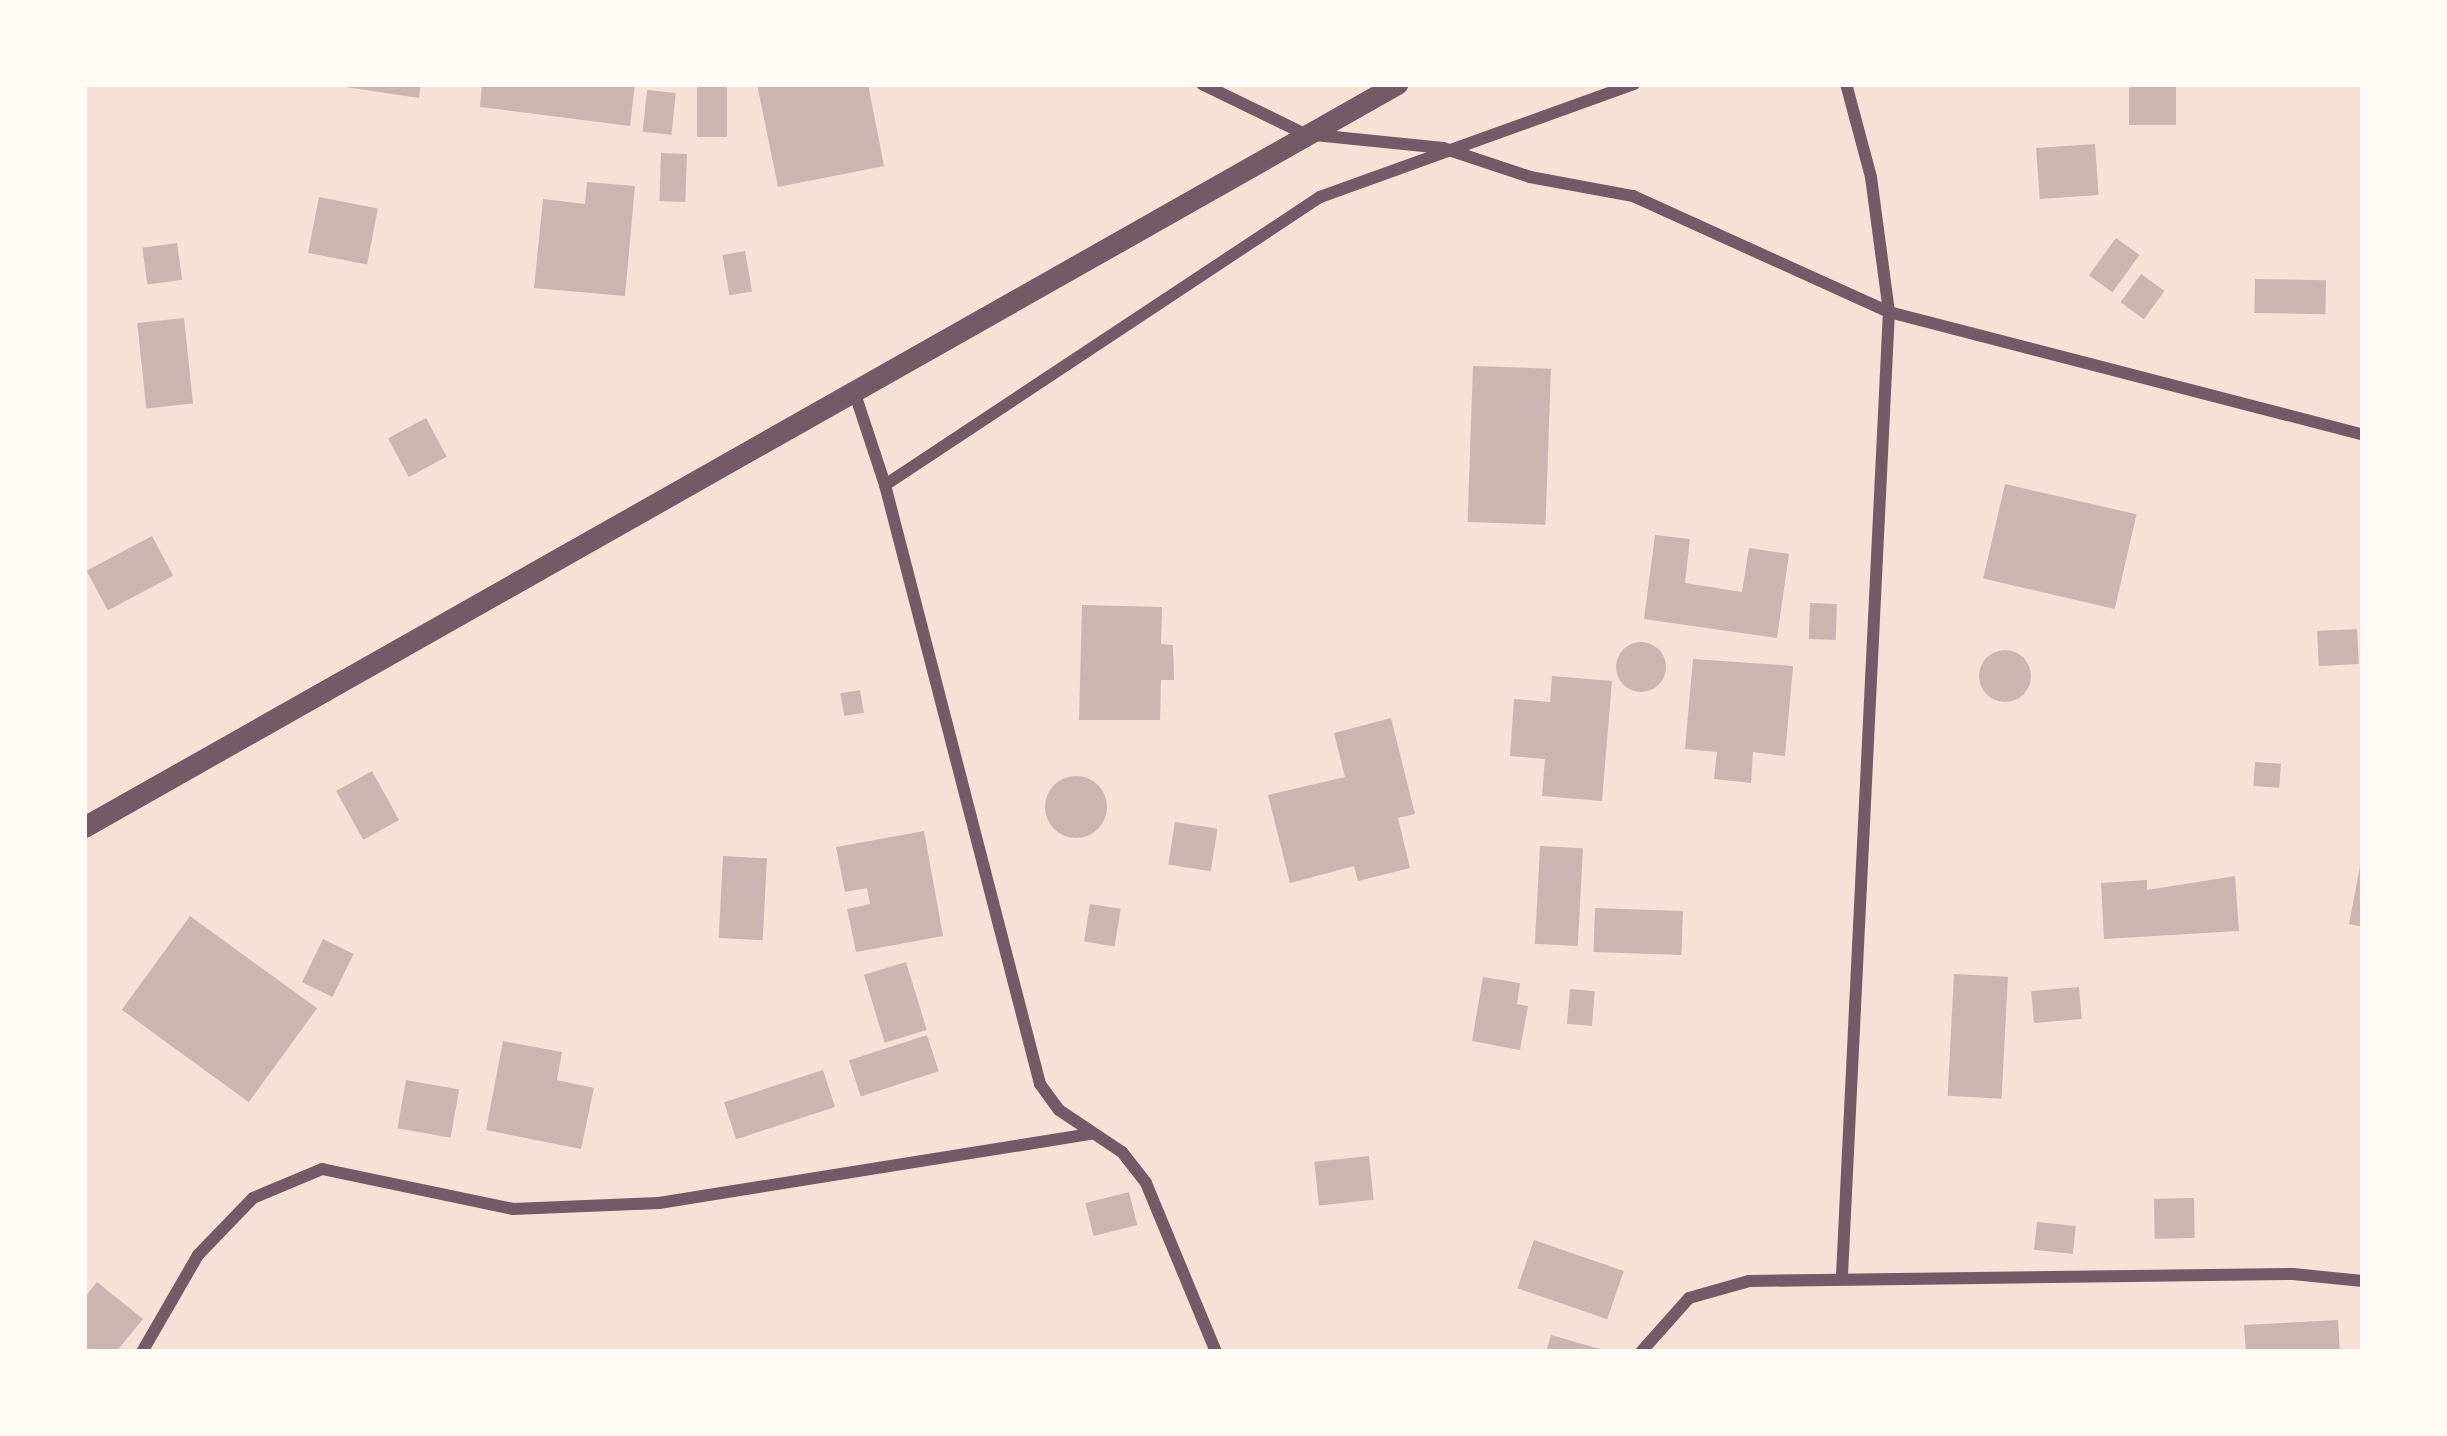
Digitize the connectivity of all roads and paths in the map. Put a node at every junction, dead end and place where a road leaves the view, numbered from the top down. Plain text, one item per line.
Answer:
1 (1202, 84) edge
2 (1397, 84) edge
3 (1634, 84) edge
4 (1846, 84) edge
5 (1305, 134) junction
6 (1443, 148) junction
7 (1889, 312) junction
8 (853, 388) junction
9 (2363, 435) edge
10 (886, 485) junction
11 (84, 827) edge
12 (1091, 1134) junction
13 (1842, 1276) junction
14 (2363, 1281) edge
15 (142, 1352) edge
16 (1216, 1352) edge
17 (1641, 1352) edge

1 - 5 street
2 - 5 street
3 - 6 street
4 - 7 street
5 - 6 street
5 - 8 street
6 - 7 street
6 - 10 street
7 - 9 street
7 - 13 street
8 - 10 street
8 - 11 street
10 - 12 street
12 - 15 street
12 - 16 street
13 - 14 street
13 - 17 street

